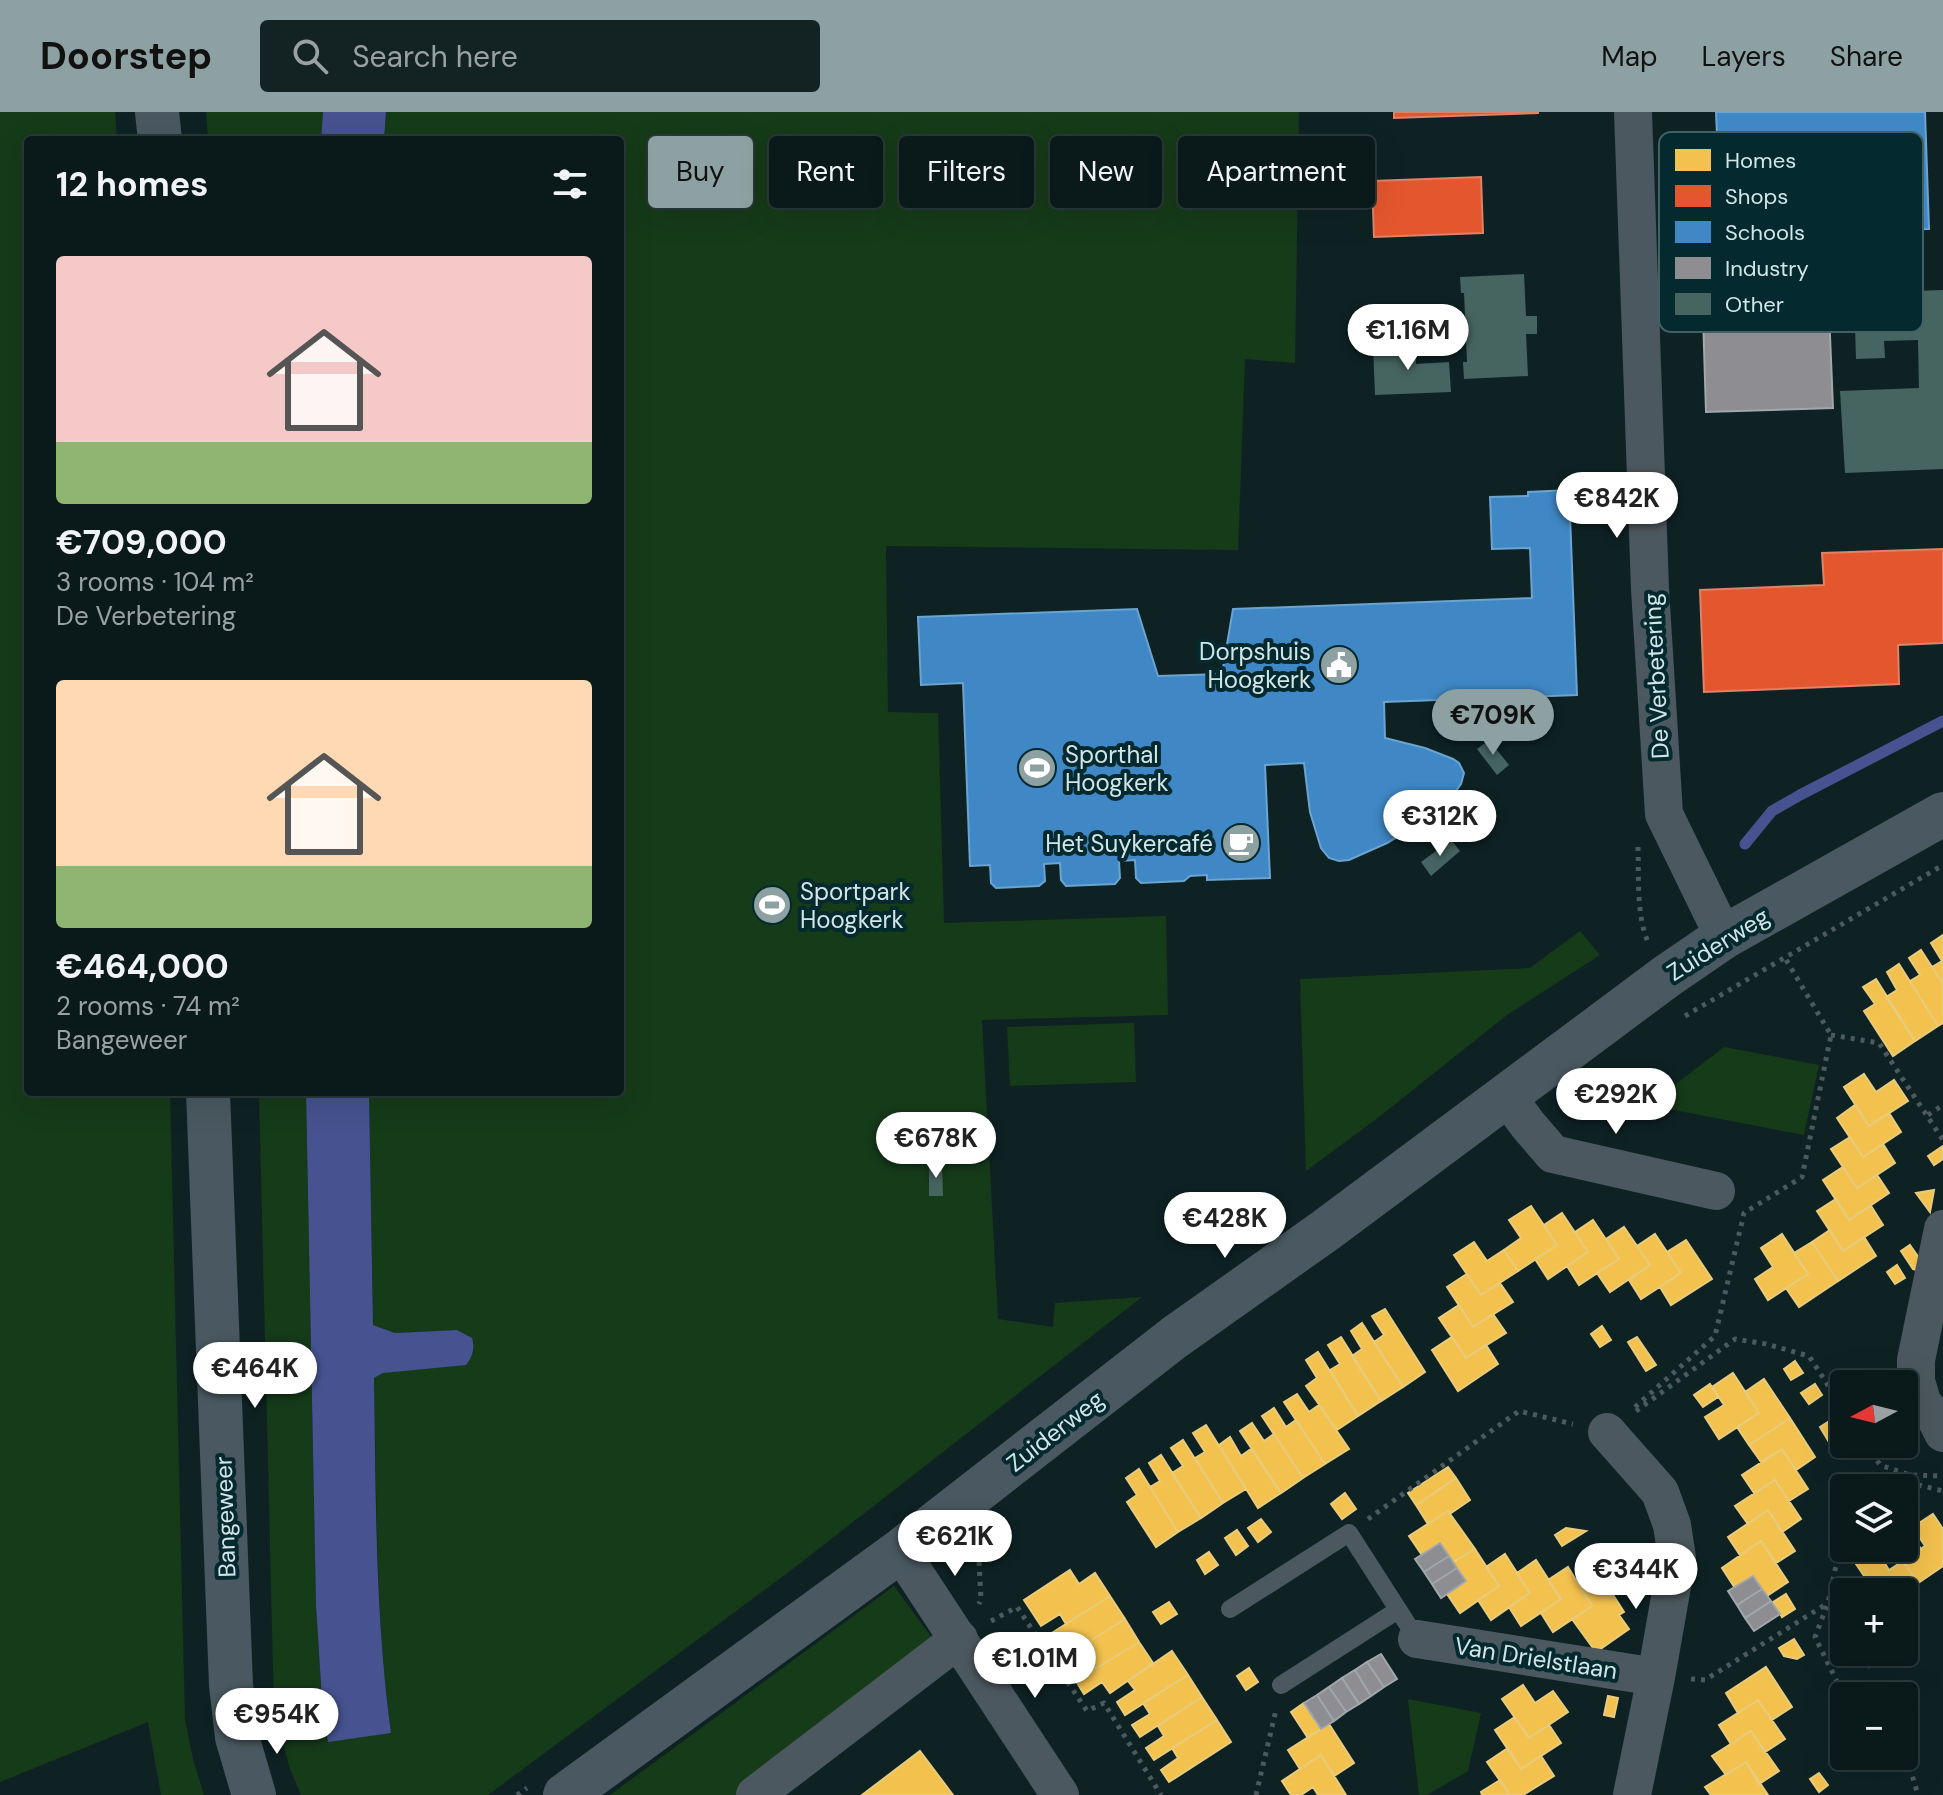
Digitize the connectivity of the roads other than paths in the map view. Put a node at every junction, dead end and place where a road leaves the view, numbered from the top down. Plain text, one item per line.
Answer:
1 (157, 112) edge
2 (1633, 112) edge
3 (160, 136) edge
4 (1943, 814) edge
5 (1724, 937) junction
6 (1506, 1095) junction
7 (208, 1096) edge
8 (1716, 1191) dead end
9 (1943, 1229) edge
10 (1607, 1432) road end
11 (1943, 1433) edge
12 (900, 1551) junction
13 (1230, 1609) dead end
14 (1407, 1624) junction
15 (959, 1639) junction
16 (1656, 1677) junction
17 (1281, 1685) road end
18 (254, 1795) edge
19 (565, 1795) edge
20 (755, 1795) edge
21 (1060, 1795) edge
22 (1632, 1795) edge

1 - 3 street
2 - 5 street, De Verbetering
4 - 5 street, Zuiderweg
5 - 6 street, Zuiderweg
6 - 8 street
6 - 12 street, Zuiderweg
7 - 18 street, Bangeweer
9 - 11 street
10 - 16 street
12 - 15 street
12 - 19 street, Zuiderweg
13 - 14 lane
14 - 16 street, Van Drielstlaan
14 - 17 lane
15 - 20 street
15 - 21 street
16 - 22 street

